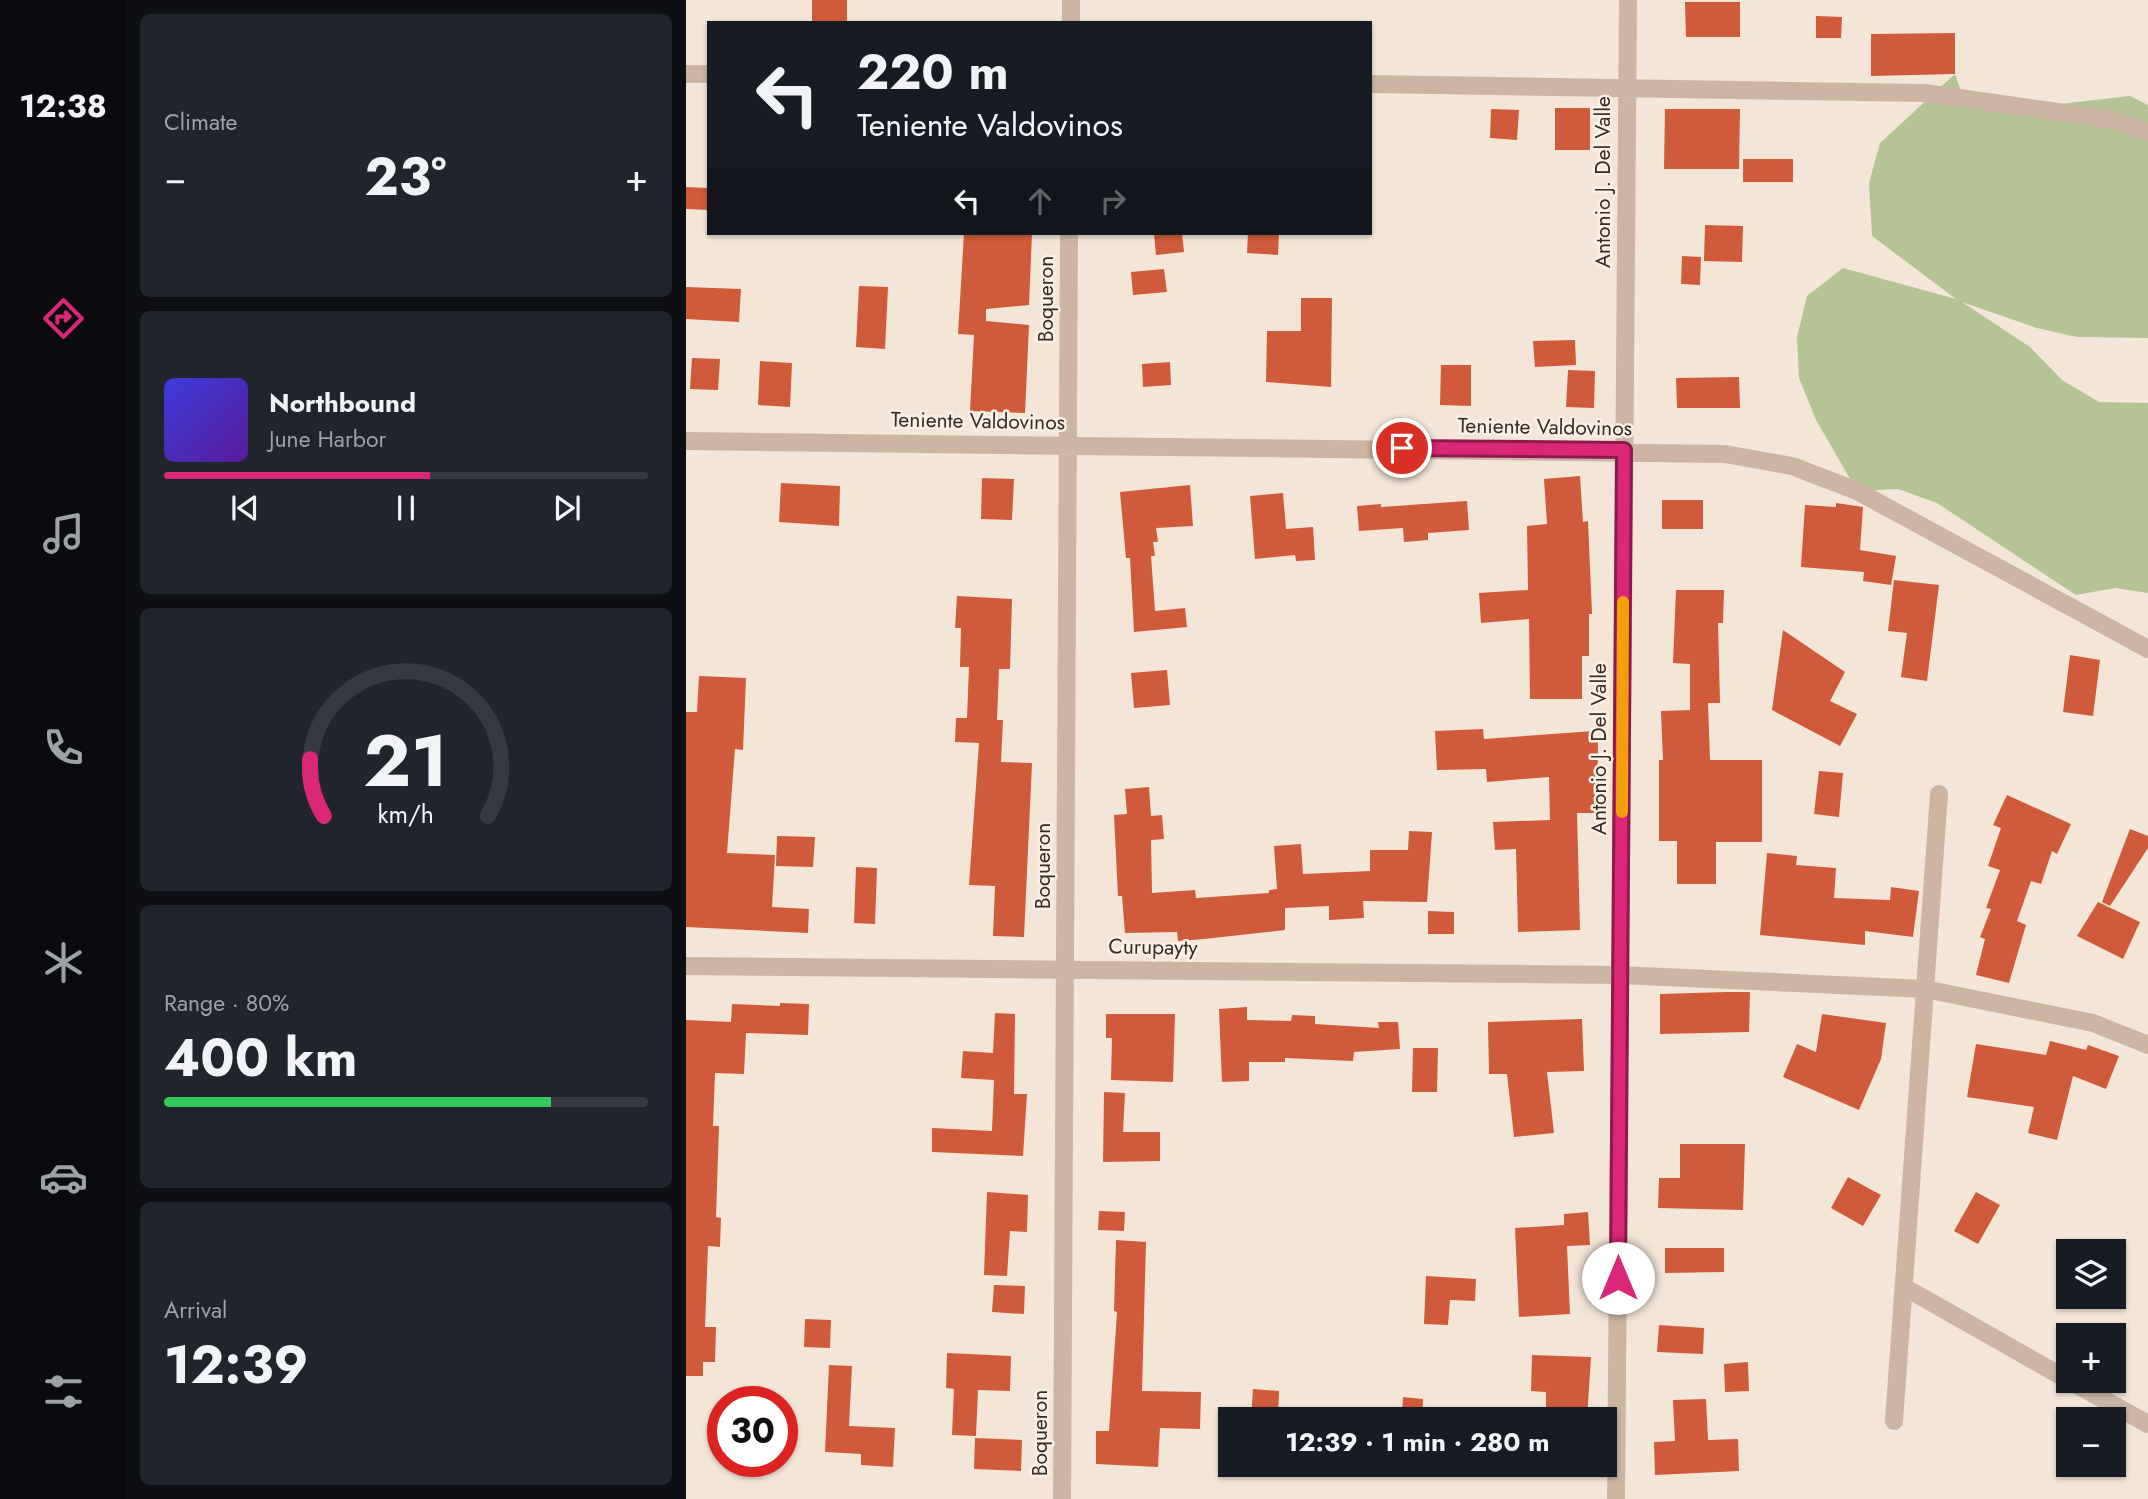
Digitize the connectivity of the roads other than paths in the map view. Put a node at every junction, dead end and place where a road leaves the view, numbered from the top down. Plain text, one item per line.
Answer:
1 (1071, 0) edge
2 (1628, 0) edge
3 (1070, 21) edge
4 (686, 74) edge
5 (707, 74) edge
6 (1372, 84) edge
7 (1627, 88) junction
8 (2148, 132) edge
9 (1069, 235) edge
10 (686, 441) edge
11 (1068, 445) junction
12 (1624, 450) junction
13 (2148, 649) edge
14 (1939, 794) dead end
15 (686, 966) edge
16 (1065, 969) junction
17 (1620, 975) junction
18 (1925, 989) junction
19 (2148, 1045) edge
20 (1903, 1287) junction
21 (2056, 1373) edge
22 (2092, 1393) edge
23 (1894, 1421) dead end
24 (2148, 1424) edge
25 (1062, 1499) edge
26 (1616, 1499) edge

1 - 3 street
2 - 7 street, Antonio J. Del Valle
4 - 5 street
6 - 7 street
7 - 8 street
7 - 12 street, Antonio J. Del Valle
9 - 11 street, Boqueron
10 - 11 street, Teniente Valdovinos
11 - 12 street, Teniente Valdovinos
11 - 16 street, Boqueron
12 - 13 street, Teniente Valdovinos
12 - 17 street, Antonio J. Del Valle
14 - 18 street
15 - 16 street, Curupayty
16 - 17 street, Curupayty
16 - 25 street, Boqueron
17 - 18 street, Curupayty
17 - 26 street, Antonio J. Del Valle
18 - 19 street, Curupayty
18 - 20 street
20 - 21 street
20 - 23 street
22 - 24 street

